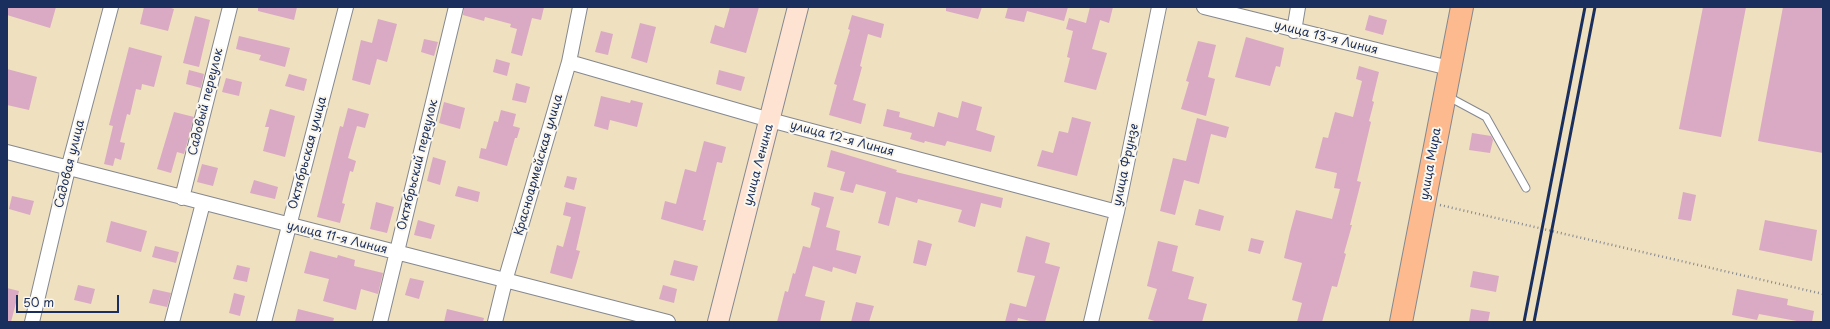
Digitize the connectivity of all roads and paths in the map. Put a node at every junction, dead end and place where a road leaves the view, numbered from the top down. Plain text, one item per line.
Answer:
1 (111, 7) edge
2 (230, 7) edge
3 (346, 7) edge
4 (456, 7) edge
5 (580, 7) edge
6 (798, 7) edge
7 (1159, 7) edge
8 (1204, 7) edge
9 (1298, 7) edge
10 (1462, 7) edge
11 (1294, 31) junction
12 (569, 62) junction
13 (1449, 68) junction
14 (1444, 94) junction
15 (770, 120) junction
16 (7, 152) edge
17 (68, 169) junction
18 (1526, 188) dead end
19 (182, 198) junction
20 (1424, 201) junction
21 (203, 203) junction
22 (1117, 212) junction
23 (289, 225) junction
24 (397, 253) junction
25 (505, 281) junction
26 (1823, 294) edge
27 (32, 322) edge
28 (172, 322) edge
29 (264, 322) edge
30 (380, 322) edge
31 (495, 322) edge
32 (668, 322) edge
33 (718, 322) edge
34 (1091, 322) edge
35 (1401, 322) edge

1 - 17 street, Садовая улица
2 - 19 street, Садовый переулок
3 - 23 street, Октябрьская улица
4 - 24 street, Октябрьский переулок
5 - 12 street, Красноармейская улица
6 - 15 main road, улица Ленина
7 - 22 street, улица Фрунзе
8 - 11 street, улица 13-я Линия
9 - 11 street
10 - 13 main road, улица Мира
11 - 13 street, улица 13-я Линия
12 - 15 street, улица 12-я Линия
12 - 25 street, Красноармейская улица
13 - 14 main road, улица Мира
14 - 18 lane
14 - 20 main road, улица Мира
15 - 22 street, улица 12-я Линия
15 - 33 main road, улица Ленина
16 - 17 street, улица 11-я Линия
17 - 19 street, улица 11-я Линия
17 - 27 street, Садовая улица
19 - 21 street, улица 11-я Линия
20 - 26 path
20 - 35 main road, улица Мира
21 - 23 street, улица 11-я Линия
21 - 28 street
22 - 34 street, улица Фрунзе
23 - 24 street, улица 11-я Линия
23 - 29 street, Октябрьская улица
24 - 25 street, улица 11-я Линия
24 - 30 street, Октябрьский переулок
25 - 31 street, Красноармейская улица
25 - 32 street, улица 11-я Линия

